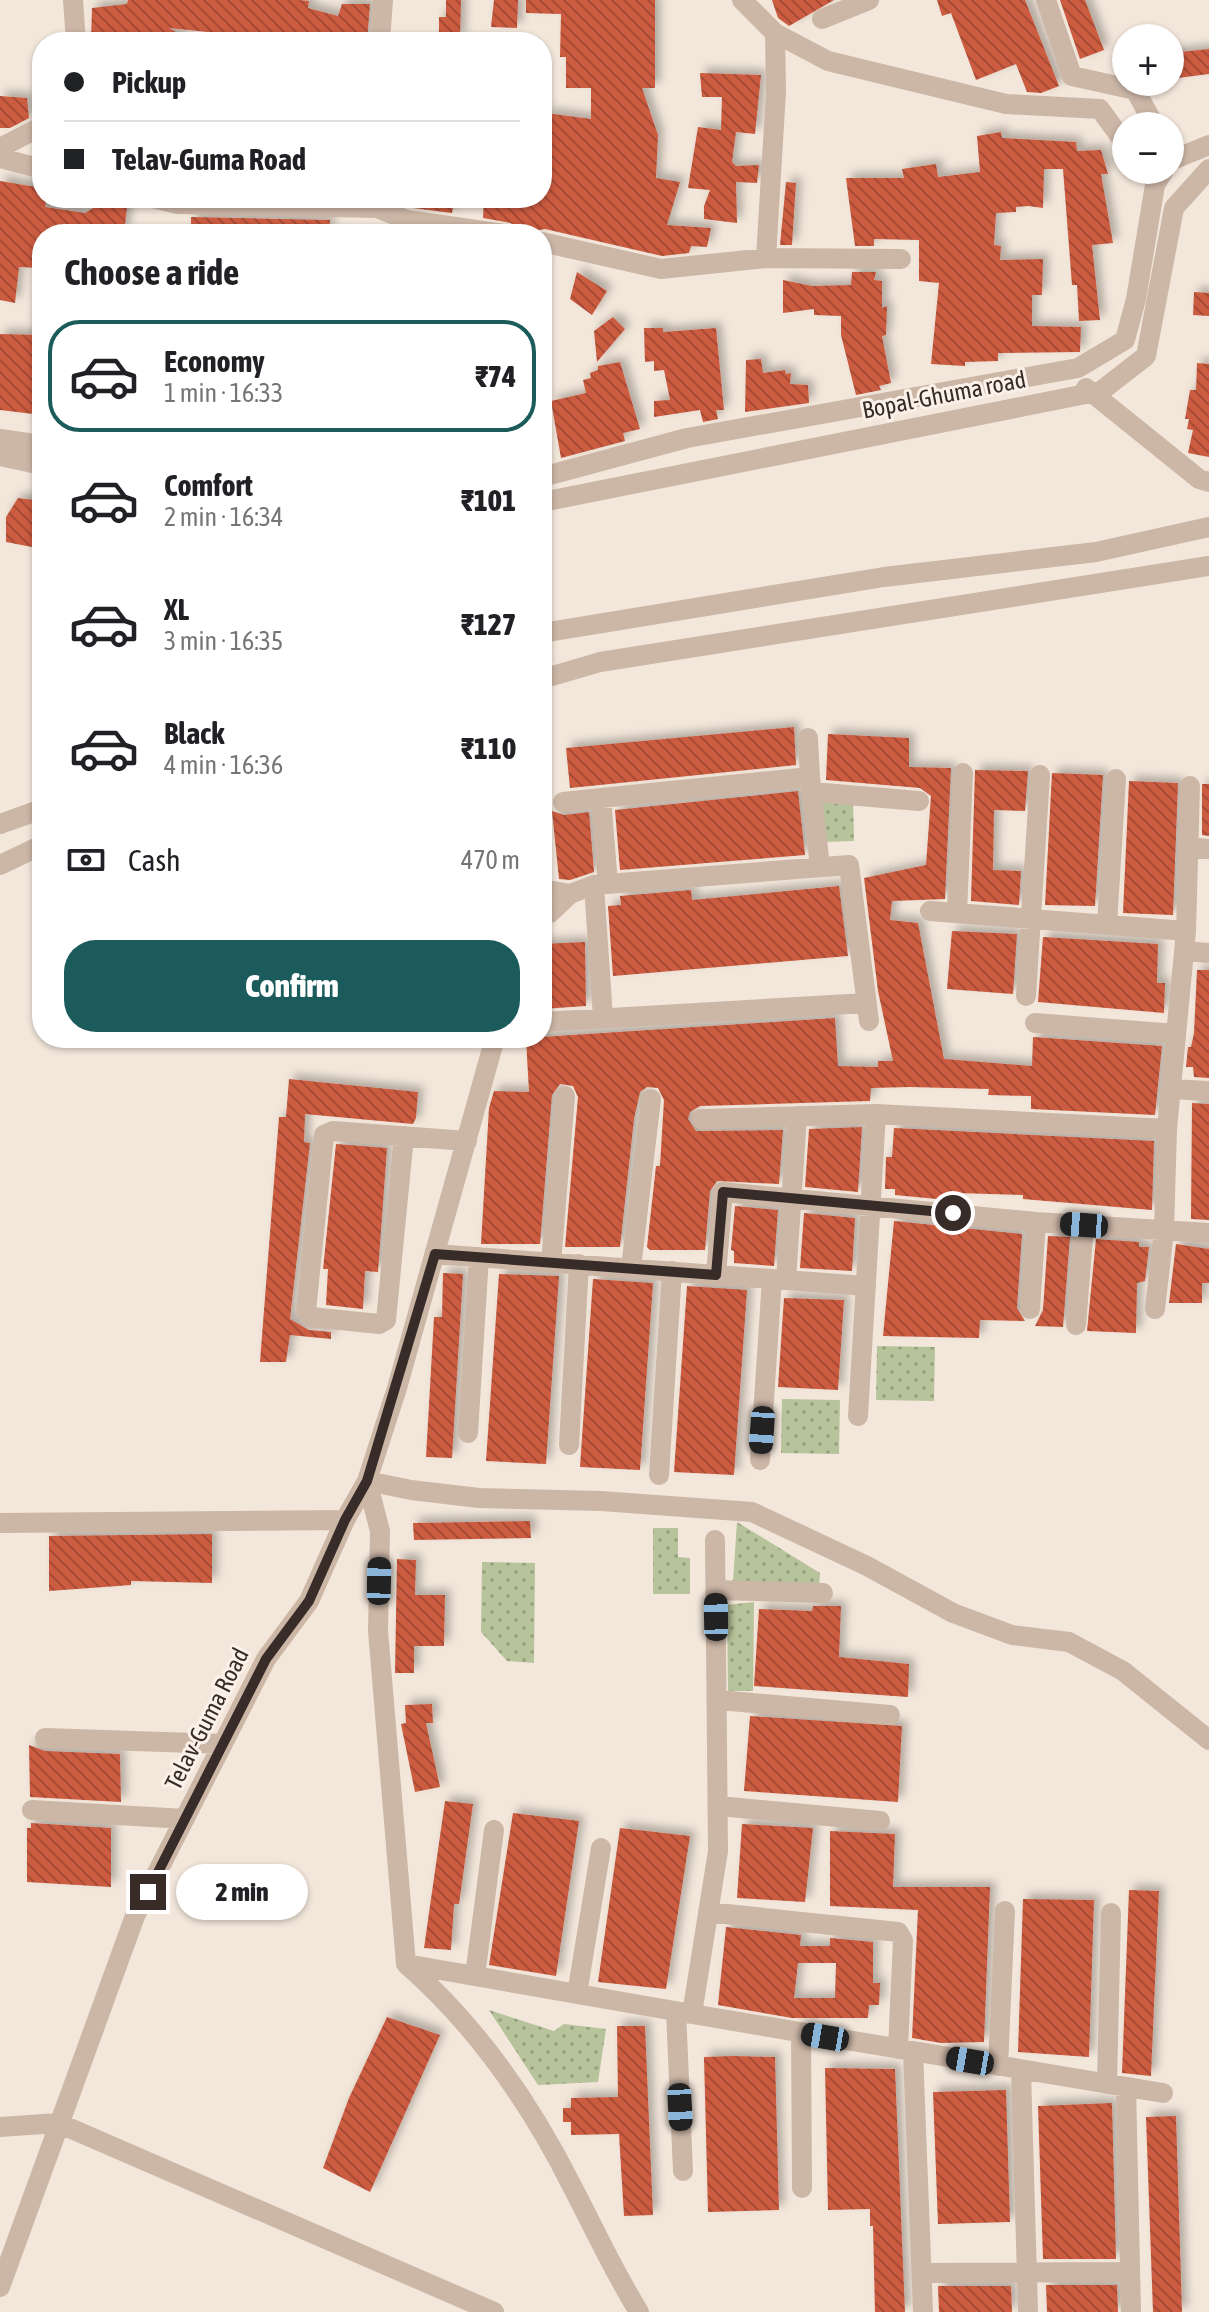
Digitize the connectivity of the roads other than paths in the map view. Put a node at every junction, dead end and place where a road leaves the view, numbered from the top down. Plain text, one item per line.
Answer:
1 (73, 0) edge
2 (383, 0) edge
3 (742, 0) edge
4 (869, 0) edge
5 (1046, 0) edge
6 (822, 19) dead end
7 (75, 32) edge
8 (381, 32) edge
9 (775, 33) junction
10 (1147, 112) edge
11 (1112, 126) edge
12 (32, 131) edge
13 (1209, 145) edge
14 (0, 148) edge
15 (1184, 156) edge
16 (0, 158) edge
17 (32, 166) edge
18 (1209, 169) edge
19 (1159, 184) edge
20 (1171, 184) edge
21 (1179, 203) junction
22 (386, 208) edge
23 (435, 224) edge
24 (552, 244) edge
25 (766, 258) junction
26 (901, 259) dead end
27 (1069, 369) junction
28 (1091, 393) junction
29 (0, 439) edge
30 (32, 444) edge
31 (0, 456) edge
32 (32, 463) edge
33 (552, 474) edge
34 (1209, 482) edge
35 (552, 500) edge
36 (1209, 527) edge
37 (1209, 566) edge
38 (552, 631) edge
39 (552, 676) edge
40 (808, 738) dead end
41 (963, 773) dead end
42 (1040, 775) dead end
43 (1116, 779) dead end
44 (811, 785) junction
45 (1190, 786) dead end
46 (601, 798) junction
47 (919, 801) dead end
48 (563, 802) dead end
49 (32, 813) edge
50 (0, 824) edge
51 (1199, 848) edge
52 (32, 850) edge
53 (0, 865) edge
54 (820, 867) junction
55 (601, 884) junction
56 (552, 891) edge
57 (570, 894) junction
58 (552, 911) edge
59 (930, 911) dead end
60 (957, 913) junction
61 (1032, 919) junction
62 (1107, 925) junction
63 (1185, 941) junction
64 (1209, 953) edge
65 (1026, 996) dead end
66 (603, 1018) junction
67 (552, 1021) edge
68 (1035, 1023) dead end
69 (1176, 1034) junction
70 (492, 1048) edge
71 (1171, 1089) junction
72 (1209, 1091) edge
73 (565, 1096) dead end
74 (651, 1099) dead end
75 (876, 1114) junction
76 (797, 1116) junction
77 (701, 1119) dead end
78 (1167, 1129) junction
79 (404, 1136) junction
80 (467, 1141) junction
81 (792, 1196) junction
82 (871, 1205) junction
83 (1036, 1222) junction
84 (1084, 1225) junction
85 (1164, 1231) junction
86 (1209, 1233) edge
87 (435, 1254) junction
88 (479, 1257) junction
89 (551, 1263) junction
90 (579, 1264) junction
91 (631, 1268) junction
92 (672, 1271) junction
93 (716, 1275) junction
94 (779, 1279) junction
95 (866, 1286) junction
96 (1030, 1309) dead end
97 (1155, 1309) dead end
98 (1076, 1325) dead end
99 (858, 1416) dead end
100 (468, 1433) dead end
101 (569, 1445) dead end
102 (760, 1460) dead end
103 (659, 1475) dead end
104 (367, 1481) junction
105 (345, 1520) junction
106 (0, 1523) edge
107 (715, 1540) dead end
108 (716, 1590) junction
109 (823, 1593) dead end
110 (718, 1700) junction
111 (890, 1715) dead end
112 (45, 1738) dead end
113 (1209, 1740) edge
114 (223, 1744) junction
115 (718, 1806) junction
116 (32, 1810) dead end
117 (185, 1819) junction
118 (880, 1821) dead end
119 (494, 1830) dead end
120 (601, 1848) dead end
121 (1005, 1911) dead end
122 (708, 1912) junction
123 (1111, 1913) dead end
124 (406, 1964) junction
125 (475, 1976) junction
126 (577, 1994) junction
127 (684, 2013) junction
128 (801, 2032) junction
129 (905, 2050) junction
130 (998, 2066) junction
131 (1021, 2070) junction
132 (1117, 2086) junction
133 (1163, 2093) dead end
134 (58, 2123) junction
135 (0, 2127) edge
136 (683, 2171) dead end
137 (802, 2188) dead end
138 (1027, 2272) junction
139 (1130, 2272) junction
140 (923, 2273) junction
141 (0, 2287) edge
142 (494, 2312) edge
143 (639, 2312) edge
144 (923, 2312) edge
145 (1028, 2312) edge
146 (1131, 2312) edge

1 - 7 street
2 - 8 street
3 - 9 street
4 - 6 street
5 - 10 street
9 - 11 street
9 - 25 street
12 - 14 street
13 - 15 street
16 - 17 street
18 - 21 street, Bopal-Ghuma road
19 - 27 street
20 - 21 street
21 - 28 street, Bopal-Ghuma road
22 - 23 street
24 - 25 street
25 - 26 street
27 - 28 street
27 - 33 street
28 - 34 street
28 - 35 street, Bopal-Ghuma road
29 - 30 street
31 - 32 street
36 - 38 street
37 - 39 street
40 - 44 street
41 - 60 street
42 - 61 street
43 - 62 street
44 - 46 street
44 - 47 street
44 - 54 street
45 - 51 street
46 - 48 street
46 - 55 street
49 - 50 street
51 - 63 street
52 - 53 street
54 - 55 street
54 - 66 street
55 - 57 street
55 - 66 street
56 - 57 street
57 - 58 street
59 - 60 street
60 - 61 street
61 - 62 street
61 - 65 street
62 - 63 street
63 - 64 street
63 - 69 street
66 - 67 street
68 - 69 street
69 - 71 street
70 - 80 street, Telav-Guma Road
71 - 72 street
71 - 78 street
73 - 89 street
74 - 91 street
75 - 76 street
75 - 78 street
75 - 82 street
76 - 77 street
76 - 81 street
78 - 85 street
79 - 79 street
79 - 80 street
80 - 87 street, Telav-Guma Road
81 - 82 street
81 - 93 street
81 - 94 street
82 - 83 street
82 - 95 street
83 - 84 street
83 - 96 street
84 - 85 street
84 - 98 street
85 - 86 street
85 - 97 street
87 - 88 street
87 - 104 street, Telav-Guma Road
88 - 89 street
88 - 100 street
89 - 90 street
90 - 91 street
90 - 101 street
91 - 92 street
92 - 93 street
92 - 103 street
93 - 94 street
94 - 95 street
94 - 102 street
95 - 99 street
104 - 105 street, Telav-Guma Road
104 - 113 street
104 - 124 street
105 - 106 street
105 - 114 street, Telav-Guma Road
107 - 108 street
108 - 109 street
108 - 110 street
110 - 111 street
110 - 115 street
112 - 114 street
114 - 117 street, Telav-Guma Road
115 - 118 street
115 - 122 street
116 - 117 street
117 - 134 street, Telav-Guma Road
119 - 125 street
120 - 126 street
121 - 130 street
122 - 127 street
122 - 129 street
123 - 132 street
124 - 125 street
124 - 143 street
125 - 126 street
126 - 127 street
127 - 128 street
127 - 136 street
128 - 129 street
128 - 137 street
129 - 130 street
129 - 140 street
130 - 131 street
131 - 132 street
131 - 138 street
132 - 133 street
132 - 139 street
134 - 135 street
134 - 141 street, Telav-Guma Road
134 - 142 street
138 - 139 street
138 - 140 street
138 - 145 street
139 - 146 street
140 - 144 street

